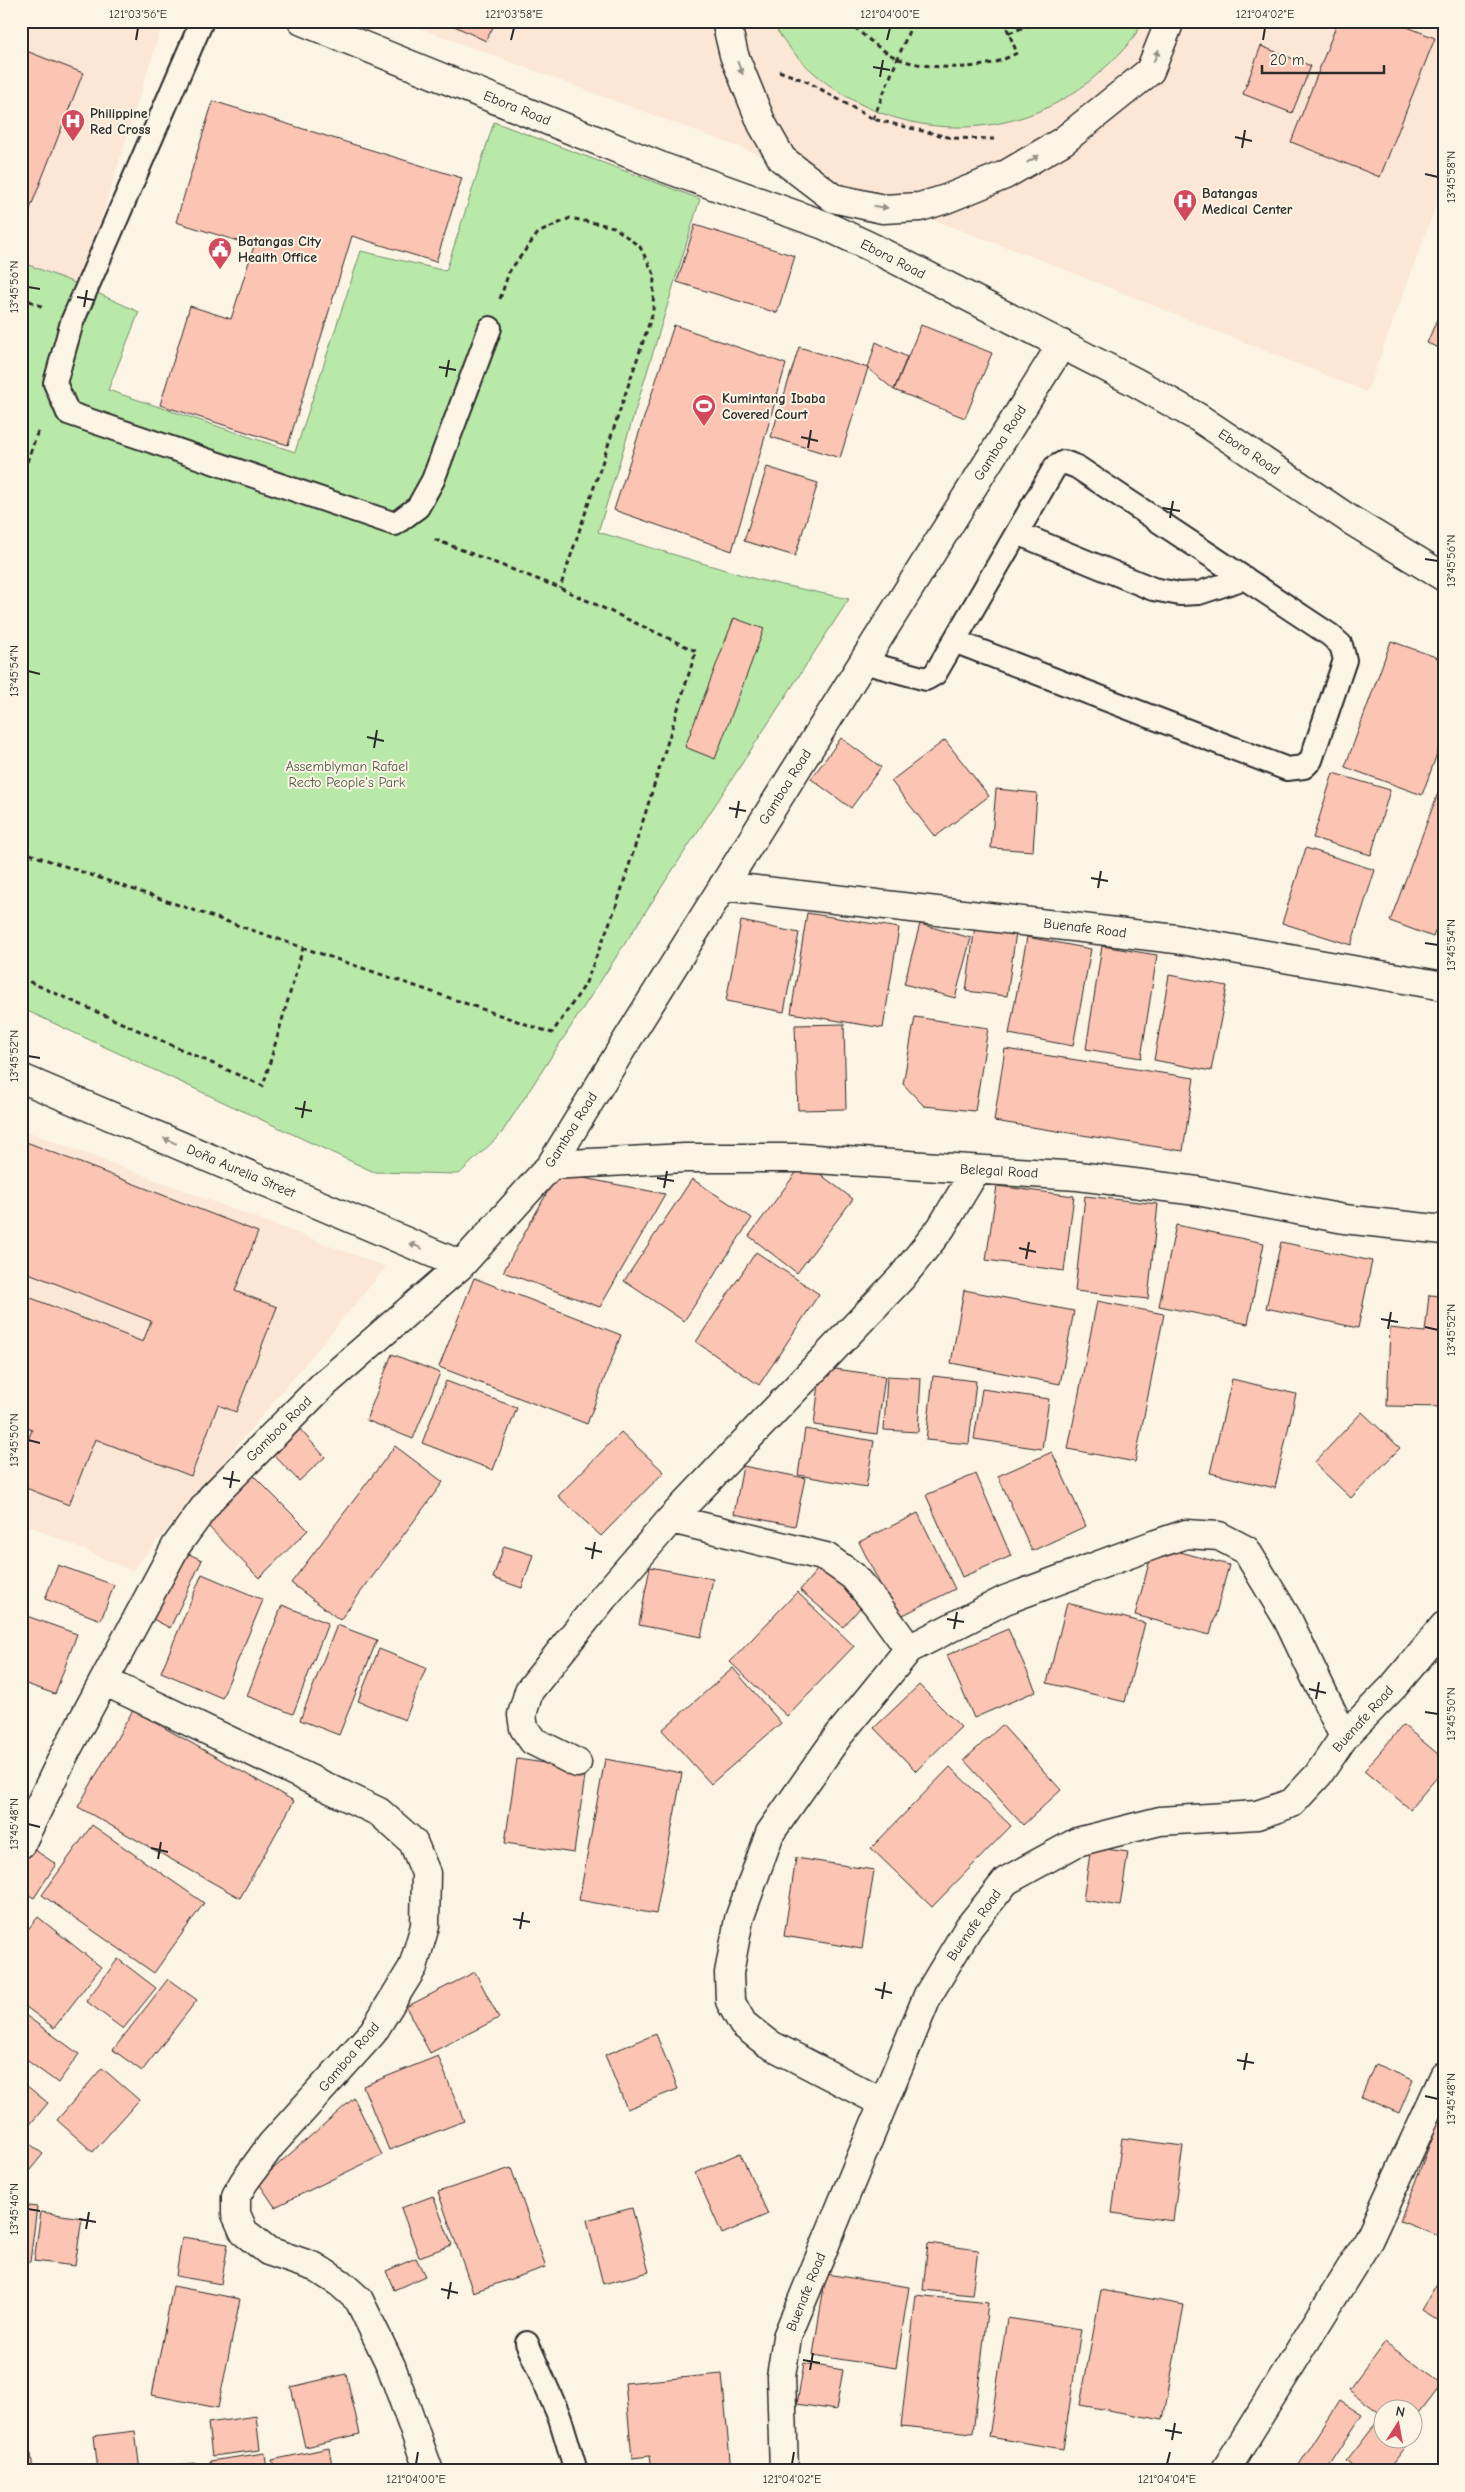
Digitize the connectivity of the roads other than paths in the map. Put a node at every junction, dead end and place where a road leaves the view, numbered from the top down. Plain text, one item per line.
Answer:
1 (202, 21) edge
2 (302, 21) edge
3 (726, 21) edge
4 (1170, 21) edge
5 (833, 198) junction
6 (824, 225) junction
7 (490, 328) road end
8 (1062, 344) junction
9 (1017, 533) junction
10 (1444, 577) edge
11 (1245, 578) junction
12 (954, 641) junction
13 (863, 662) junction
14 (723, 886) junction
15 (1444, 986) edge
16 (21, 1078) edge
17 (551, 1165) junction
18 (976, 1170) junction
19 (1444, 1230) edge
20 (461, 1265) junction
21 (671, 1519) junction
22 (1444, 1626) edge
23 (909, 1649) junction
24 (104, 1681) junction
25 (1344, 1737) junction
26 (577, 1764) dead end
27 (21, 1844) edge
28 (1444, 2076) edge
29 (883, 2103) junction
30 (527, 2343) dead end
31 (428, 2471) edge
32 (576, 2471) edge
33 (784, 2471) edge
34 (1225, 2471) edge

1 - 7 lane
2 - 6 street, Ebora Road
3 -> 5 street
5 -> 4 street
5 - 6 street
6 - 8 street, Ebora Road
8 - 10 street, Ebora Road
8 - 13 street, Gamboa Road
9 - 11 lane
9 - 11 lane
9 - 12 lane
11 - 12 lane
12 - 13 lane
13 - 14 street, Gamboa Road
14 - 15 street, Buenafe Road
14 - 17 street, Gamboa Road
20 -> 16 street, Doña Aurelia Street
17 - 18 street, Belegal Road
17 - 20 street, Gamboa Road
18 - 19 street, Belegal Road
18 - 21 street
20 - 24 street, Gamboa Road
21 - 23 street
21 - 26 street
22 - 25 street, Buenafe Road
23 - 25 street
23 - 29 street
24 - 27 street
24 - 31 street, Gamboa Road
25 - 29 street, Buenafe Road
28 - 34 street
29 - 33 street, Buenafe Road
30 - 32 lane

